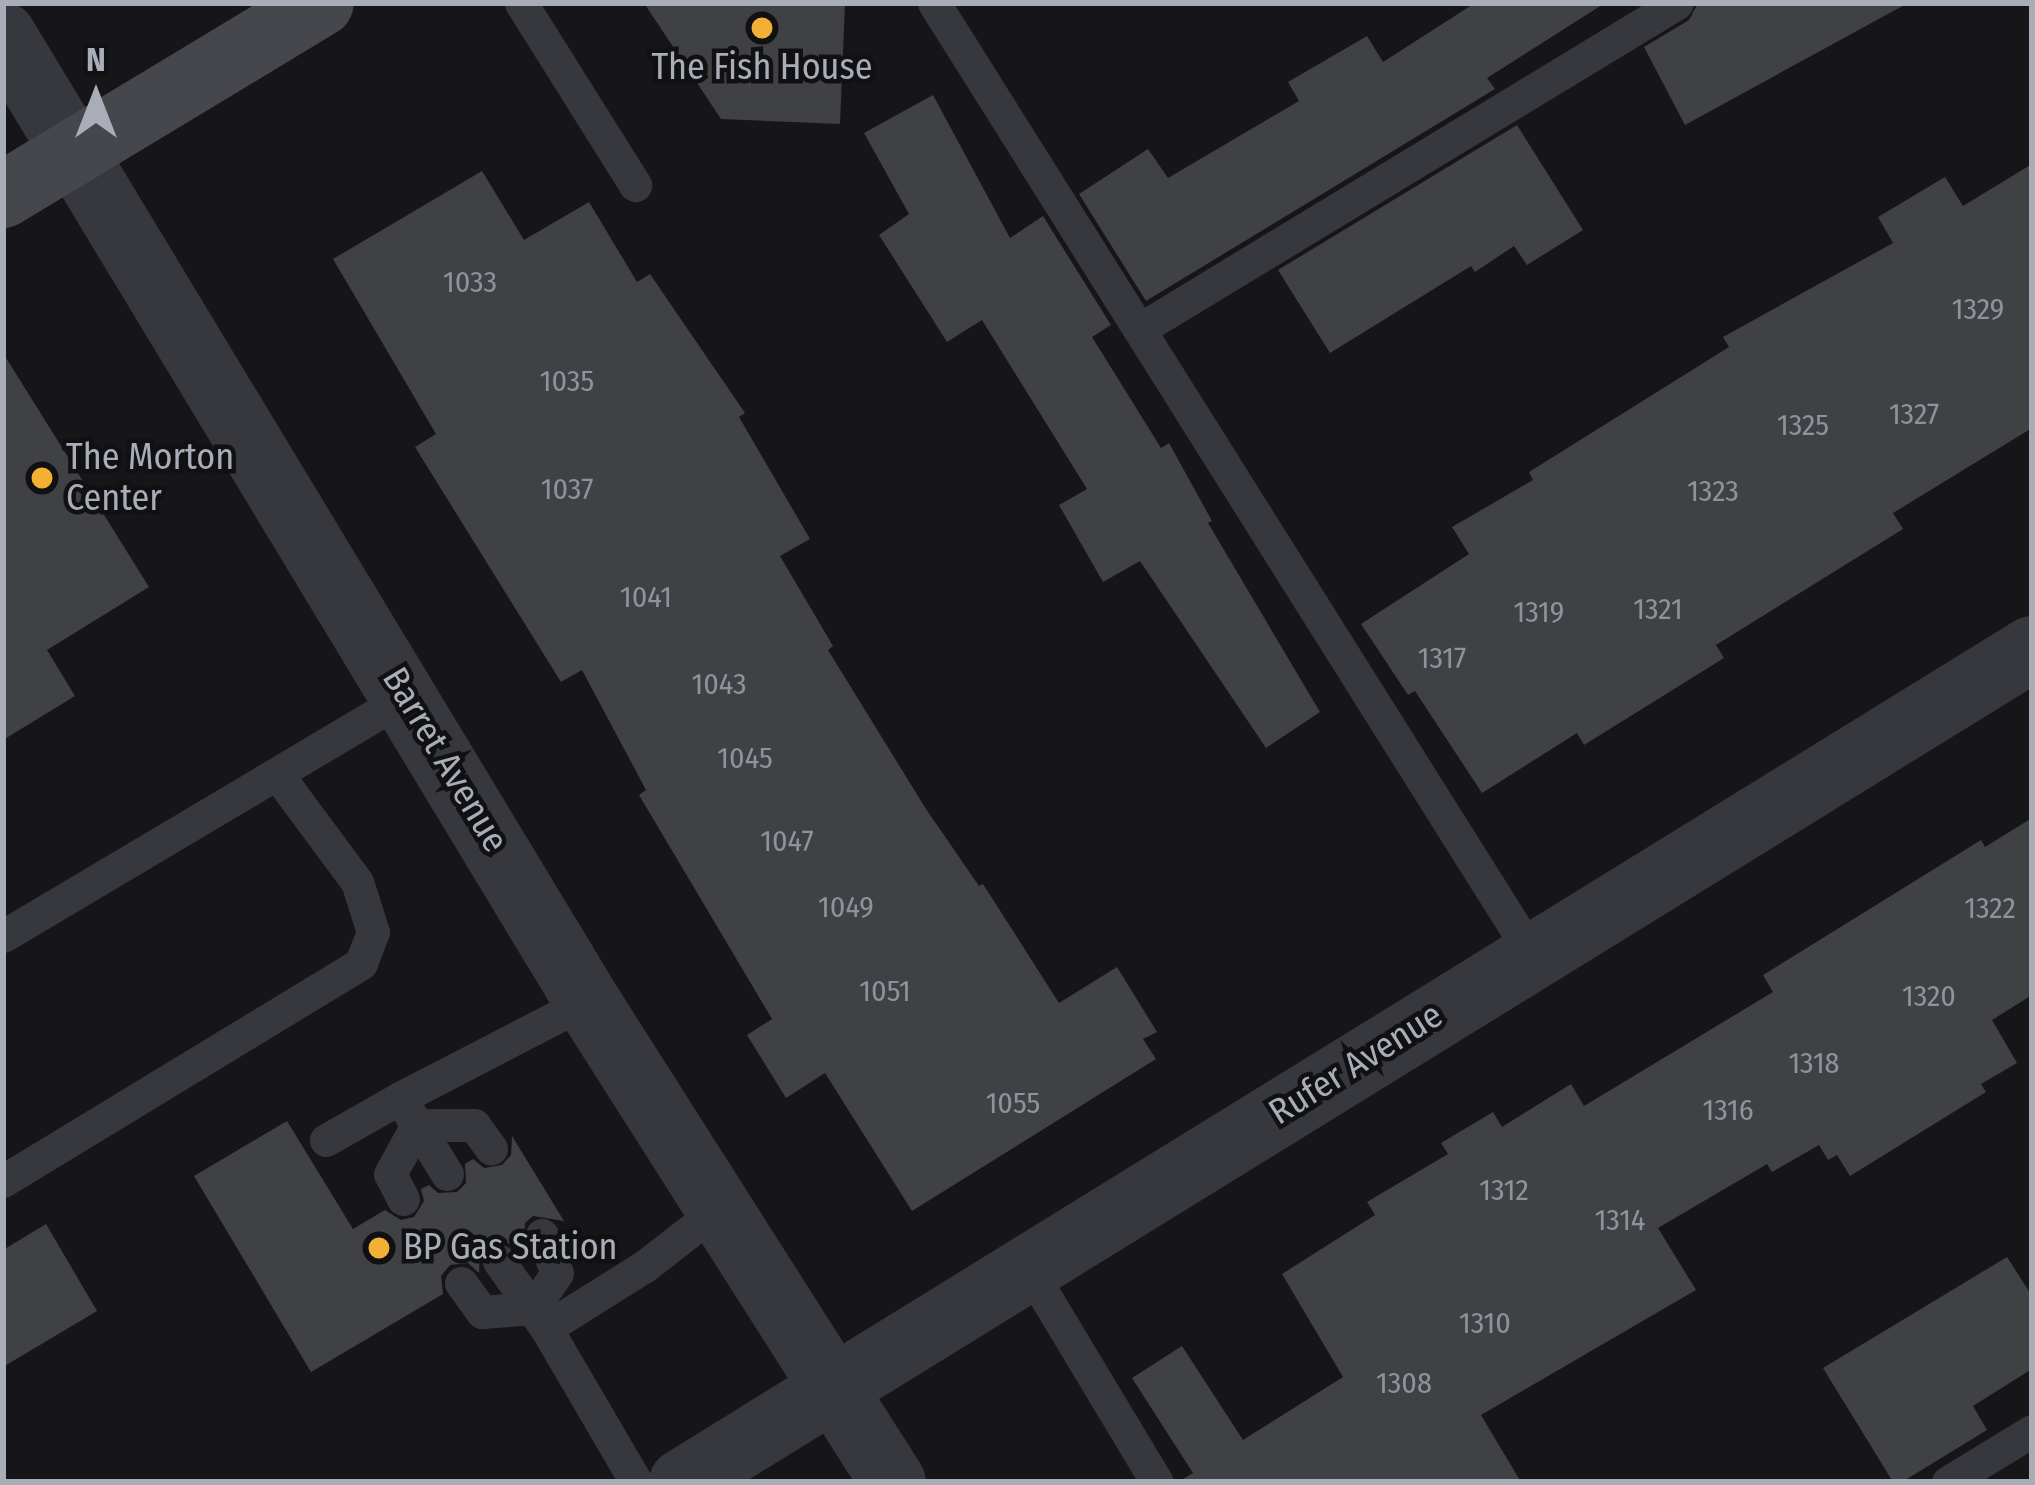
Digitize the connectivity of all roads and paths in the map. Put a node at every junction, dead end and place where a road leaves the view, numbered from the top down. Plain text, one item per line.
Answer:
1 (321, 3) edge
2 (521, 3) edge
3 (934, 3) edge
4 (1677, 3) edge
5 (3, 35) edge
6 (75, 150) junction
7 (635, 185) dead end
8 (3, 195) edge
9 (1140, 329) junction
10 (2032, 649) edge
11 (407, 696) junction
12 (277, 773) junction
13 (3, 936) edge
14 (1533, 956) junction
15 (587, 1001) junction
16 (408, 1112) junction
17 (326, 1140) dead end
18 (491, 1148) dead end
19 (447, 1174) dead end
20 (3, 1180) edge
21 (403, 1199) dead end
22 (717, 1210) junction
23 (542, 1235) dead end
24 (499, 1261) dead end
25 (1028, 1266) junction
26 (461, 1283) dead end
27 (540, 1318) junction
28 (834, 1385) junction
29 (2032, 1431) edge
30 (636, 1482) edge
31 (682, 1482) edge
32 (893, 1482) edge
33 (1157, 1482) edge
34 (1948, 1482) edge

1 - 6 main road
2 - 7 lane
3 - 9 lane
4 - 9 lane
5 - 6 street, Barret Avenue
6 - 8 main road
6 - 11 street, Barret Avenue
9 - 14 lane
10 - 14 street, Rufer Avenue
11 - 12 lane
11 - 15 street, Barret Avenue
12 - 13 lane
12 - 20 lane
14 - 25 street, Rufer Avenue
15 - 16 lane
15 - 22 street, Barret Avenue
16 - 17 lane
16 - 18 lane
16 - 19 lane
16 - 21 lane
22 - 27 lane
22 - 28 street, Barret Avenue
23 - 27 lane
24 - 27 lane
25 - 28 street, Rufer Avenue
25 - 33 lane
26 - 27 lane
27 - 30 lane
28 - 31 street, Rufer Avenue
28 - 32 street, Barret Avenue
29 - 34 lane

